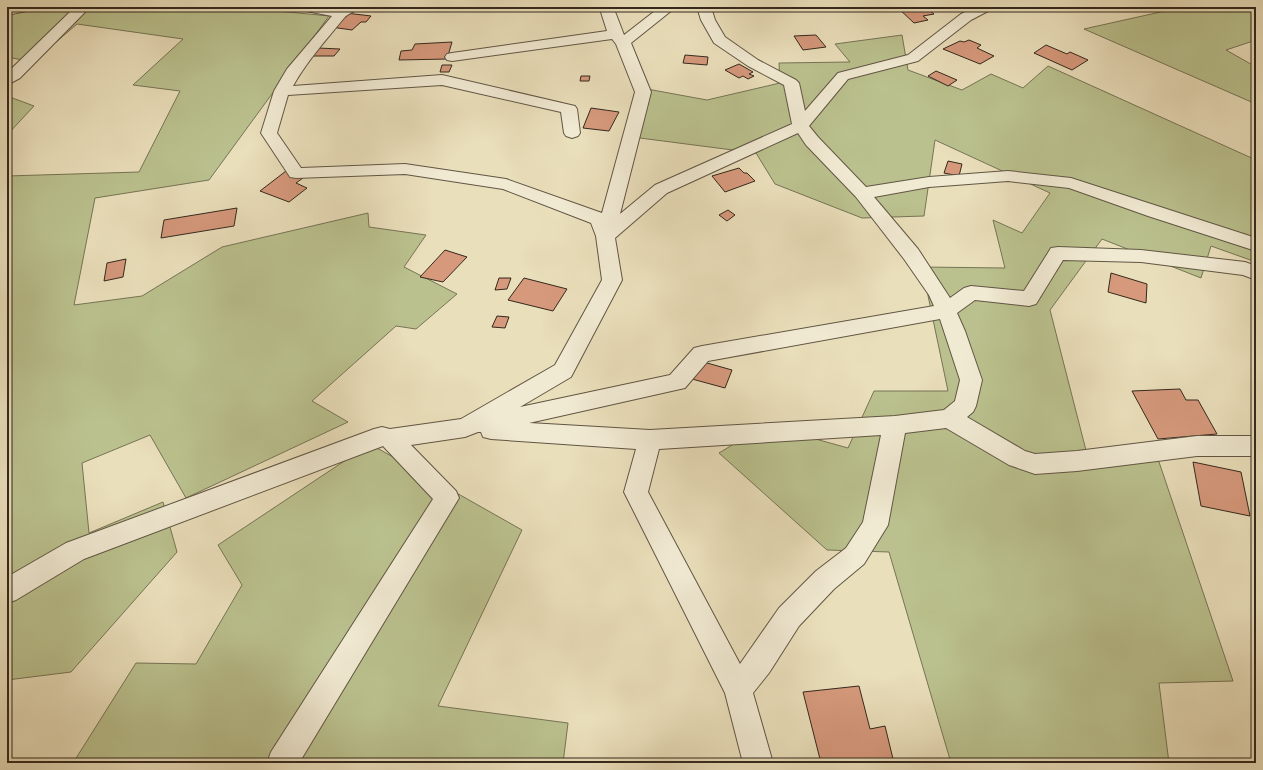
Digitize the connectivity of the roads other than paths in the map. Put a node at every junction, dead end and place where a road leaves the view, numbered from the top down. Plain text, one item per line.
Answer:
1 (26, 7) edge
2 (83, 7) edge
3 (306, 7) edge
4 (608, 7) edge
5 (669, 7) edge
6 (704, 7) edge
7 (953, 7) edge
8 (985, 7) edge
9 (346, 10) edge
10 (7, 11) edge
11 (966, 17) junction
12 (619, 38) junction
13 (452, 56) dead end
14 (7, 80) edge
15 (282, 91) junction
16 (801, 126) junction
17 (572, 133) dead end
18 (862, 193) junction
19 (605, 236) junction
20 (1256, 245) edge
21 (1256, 273) edge
22 (946, 311) junction
23 (949, 418) junction
24 (895, 425) junction
25 (465, 428) junction
26 (390, 438) junction
27 (650, 440) junction
28 (1256, 446) edge
29 (7, 592) edge
30 (738, 689) junction
31 (282, 763) edge
32 (758, 763) edge

1 - 10 street
2 - 14 street
3 - 9 street
4 - 12 street
5 - 12 street
6 - 16 street
7 - 11 street
8 - 11 street
9 - 15 street
11 - 16 street
12 - 13 street
12 - 19 street
15 - 17 street
15 - 19 street
16 - 18 street
16 - 19 street
18 - 20 street
18 - 22 street
19 - 25 street
21 - 22 street
22 - 23 street
22 - 25 street
23 - 24 street
23 - 28 street
24 - 27 street
24 - 30 street
25 - 26 street
25 - 27 street
26 - 29 street
26 - 31 street
27 - 30 street
30 - 32 street

